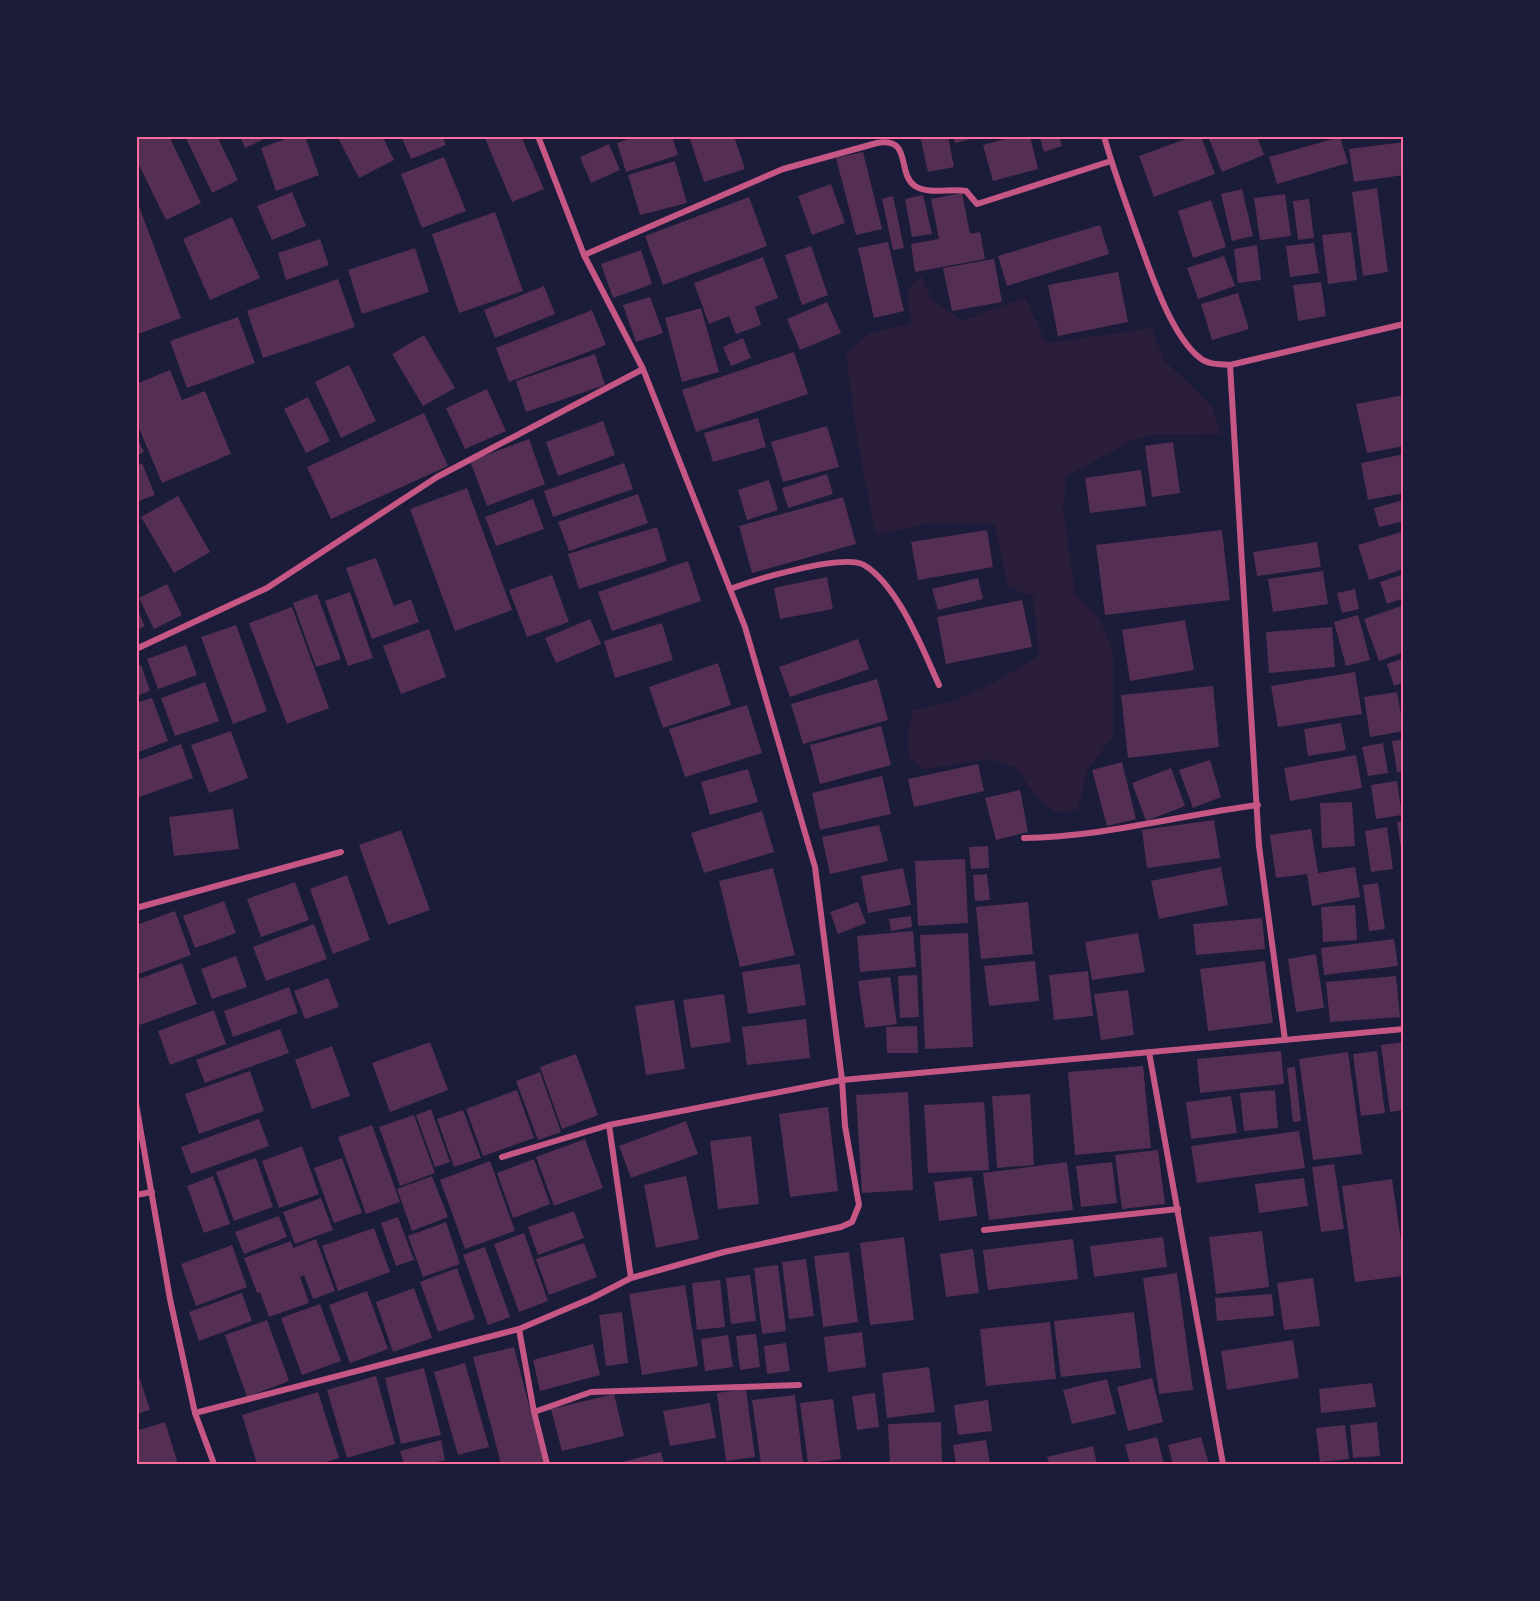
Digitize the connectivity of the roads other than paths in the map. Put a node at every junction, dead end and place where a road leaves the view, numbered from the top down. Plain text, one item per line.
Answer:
1 (538, 136) edge
2 (1104, 136) edge
3 (1111, 161) junction
4 (584, 255) junction
5 (1404, 324) edge
6 (1230, 365) junction
7 (643, 369) junction
8 (730, 589) junction
9 (136, 649) edge
10 (939, 685) dead end
11 (1258, 805) junction
12 (1024, 838) dead end
13 (341, 852) dead end
14 (136, 908) edge
15 (1404, 1029) edge
16 (1286, 1040) junction
17 (1149, 1052) junction
18 (842, 1080) junction
19 (136, 1104) edge
20 (609, 1125) junction
21 (502, 1157) dead end
22 (153, 1192) junction
23 (136, 1195) edge
24 (1178, 1209) junction
25 (984, 1230) dead end
26 (631, 1278) junction
27 (519, 1329) junction
28 (799, 1385) dead end
29 (534, 1412) junction
30 (195, 1413) junction
31 (214, 1464) edge
32 (547, 1464) edge
33 (1223, 1464) edge

1 - 4 street
2 - 3 street
3 - 4 street
3 - 6 street
4 - 7 street
5 - 6 street
6 - 11 street
7 - 8 street
7 - 9 street
8 - 10 street
8 - 18 street
11 - 12 street
11 - 16 street
13 - 14 street
15 - 16 street
16 - 17 street
17 - 18 street
17 - 24 street
18 - 20 street
18 - 26 street
19 - 22 street
20 - 21 street
20 - 26 street
22 - 23 street
22 - 30 street
24 - 25 street
24 - 33 street
26 - 27 street
27 - 29 street
27 - 30 street
28 - 29 street
29 - 32 street
30 - 31 street

